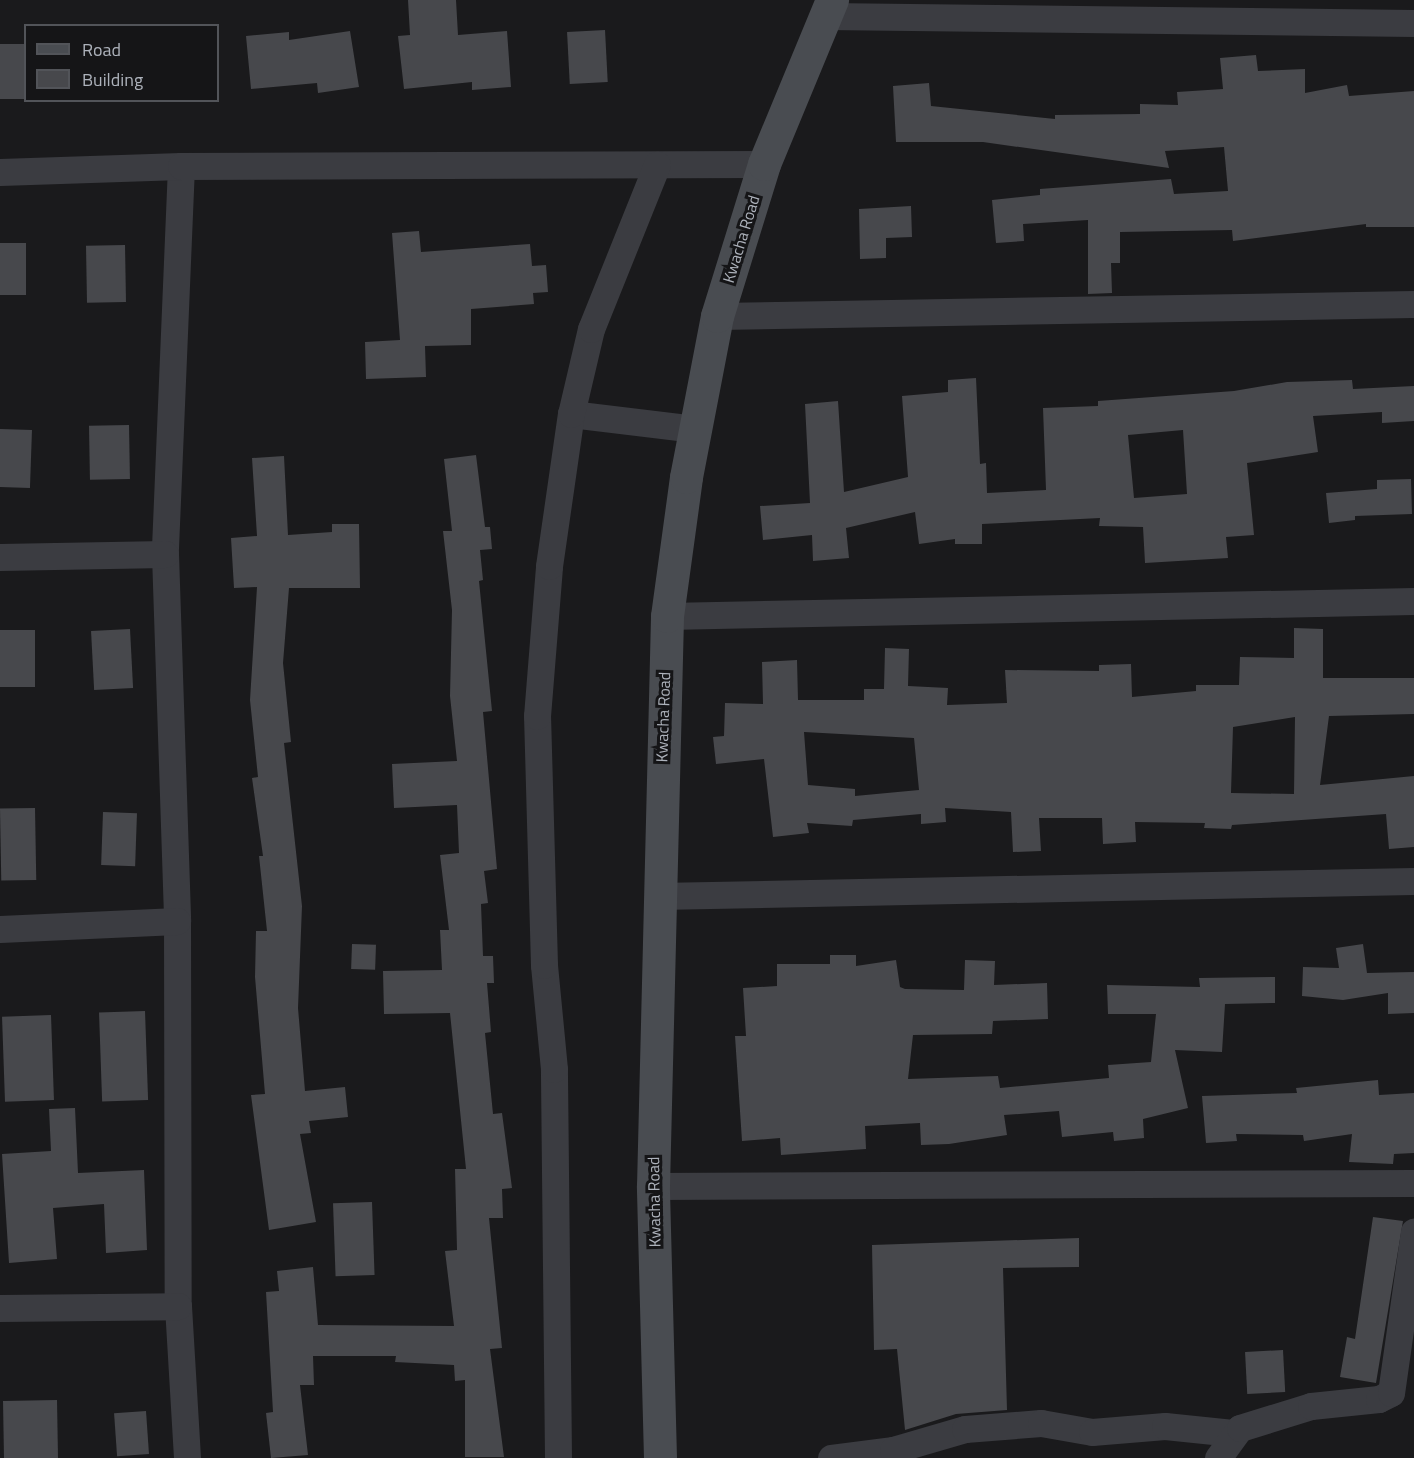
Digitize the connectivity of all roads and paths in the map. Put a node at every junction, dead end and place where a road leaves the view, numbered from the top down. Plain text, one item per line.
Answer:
1 (829, 8) edge
2 (1414, 23) edge
3 (764, 164) junction
4 (657, 165) junction
5 (181, 166) junction
6 (0, 172) edge
7 (1414, 304) edge
8 (717, 316) junction
9 (571, 414) junction
10 (695, 429) junction
11 (165, 554) junction
12 (0, 557) edge
13 (1414, 601) edge
14 (667, 616) junction
15 (1414, 881) edge
16 (658, 896) junction
17 (177, 921) junction
18 (0, 929) edge
19 (1414, 1183) edge
20 (653, 1186) junction
21 (1414, 1232) edge
22 (178, 1306) junction
23 (0, 1308) edge
24 (1233, 1433) junction
25 (896, 1454) edge
26 (187, 1458) edge
27 (558, 1458) edge
28 (660, 1458) edge
29 (831, 1458) edge
30 (1218, 1458) edge

1 - 2 street
1 - 3 main road, Kwacha Road
3 - 4 street
3 - 8 main road, Kwacha Road
4 - 5 street
4 - 9 street
5 - 6 street
5 - 11 street
7 - 8 street
8 - 10 main road, Kwacha Road
9 - 10 street
9 - 27 street
10 - 14 main road, Kwacha Road
11 - 12 street
11 - 17 street
13 - 14 street
14 - 16 main road, Kwacha Road
15 - 16 street
16 - 20 main road, Kwacha Road
17 - 18 street
17 - 22 street
19 - 20 street
20 - 28 main road, Kwacha Road
21 - 24 street
22 - 23 street
22 - 26 street
24 - 25 street
24 - 30 street
25 - 29 street

